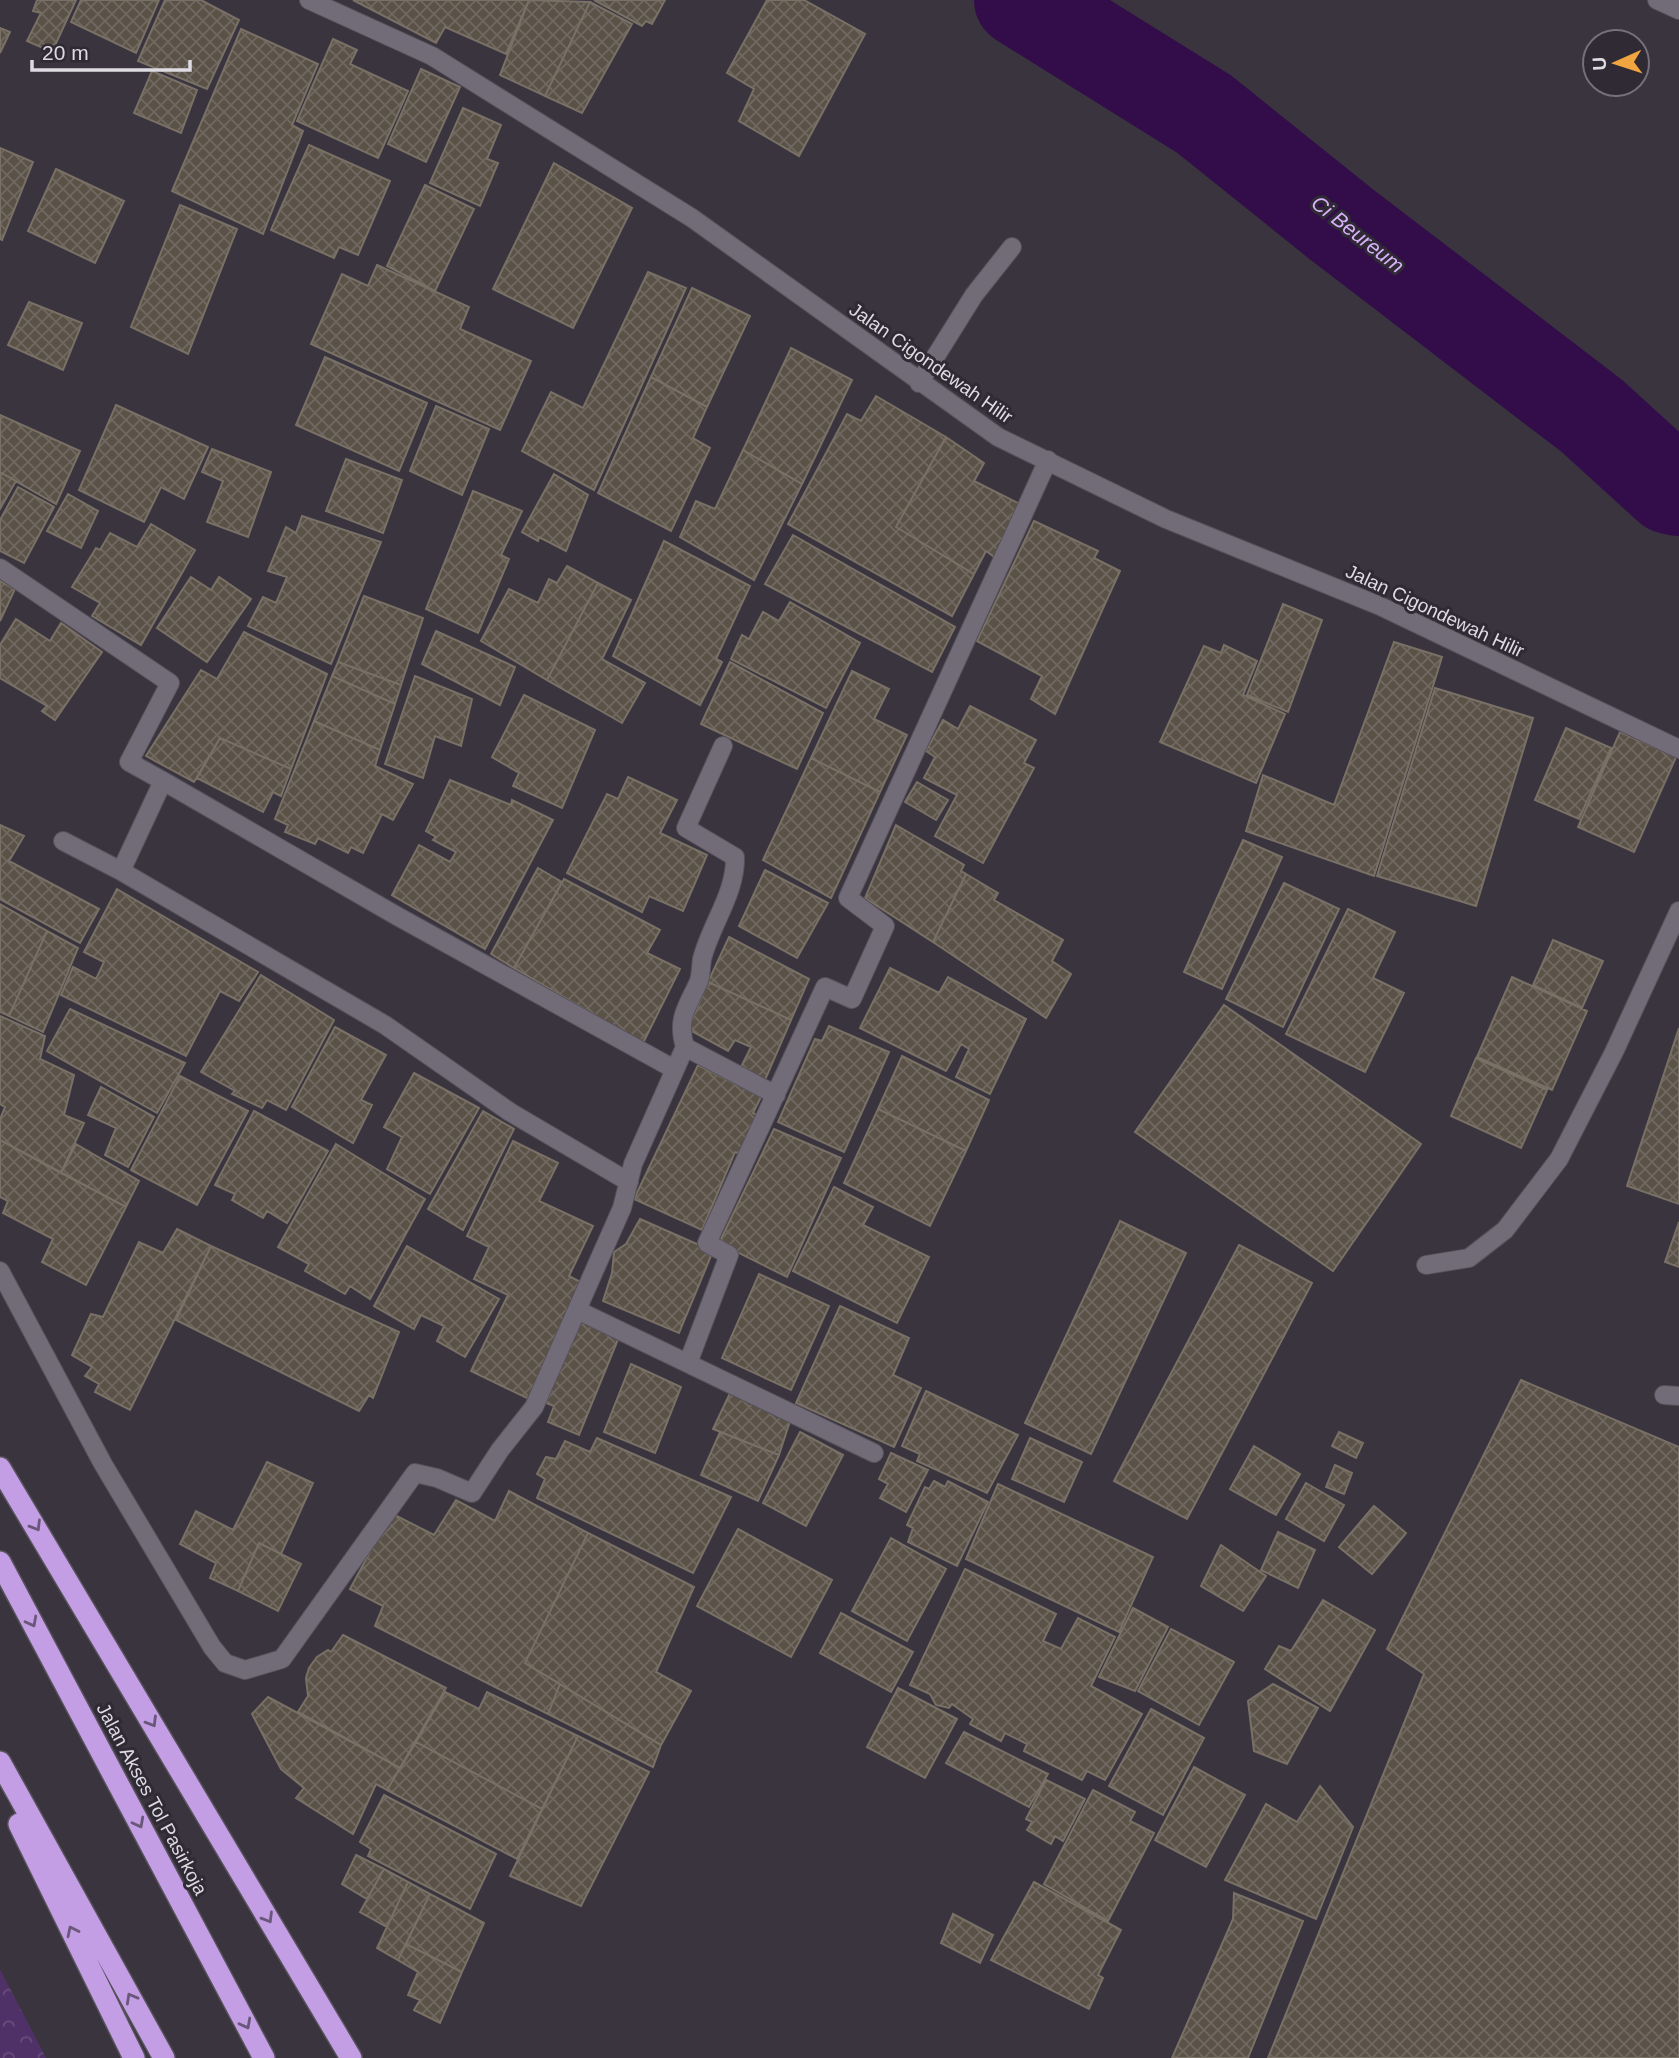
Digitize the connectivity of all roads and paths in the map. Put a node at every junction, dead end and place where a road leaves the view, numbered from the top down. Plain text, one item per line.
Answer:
1 (309, 0) edge
2 (1657, 0) edge
3 (1679, 10) edge
4 (1012, 247) dead end
5 (919, 383) junction
6 (1048, 460) junction
7 (0, 568) edge
8 (723, 746) dead end
9 (1679, 749) edge
10 (163, 780) junction
11 (63, 841) dead end
12 (121, 871) junction
13 (1679, 911) edge
14 (685, 1047) junction
15 (674, 1069) junction
16 (776, 1095) junction
17 (629, 1182) junction
18 (1426, 1265) dead end
19 (0, 1272) edge
20 (576, 1310) junction
21 (688, 1363) junction
22 (874, 1453) dead end
23 (0, 1468) edge
24 (0, 1562) edge
25 (0, 1762) edge
26 (0, 1785) edge
27 (134, 2058) edge
28 (164, 2058) edge
29 (264, 2058) edge
30 (351, 2058) edge

1 - 5 street, Jalan Cigondewah Hilir
2 - 3 street
4 - 5 street
5 - 6 street, Jalan Cigondewah Hilir
6 - 9 street, Jalan Cigondewah Hilir
6 - 16 street
7 - 10 street
8 - 14 street
10 - 12 street
10 - 15 street
11 - 12 street
12 - 17 street
13 - 18 street
14 - 15 street
14 - 16 street
15 - 17 street
16 - 21 street
17 - 20 street
19 - 20 street
20 - 21 street
21 - 22 street
23 -> 30 highway
24 -> 29 highway, Jalan Akses Tol Pasirkoja
28 -> 25 highway
27 -> 26 highway

